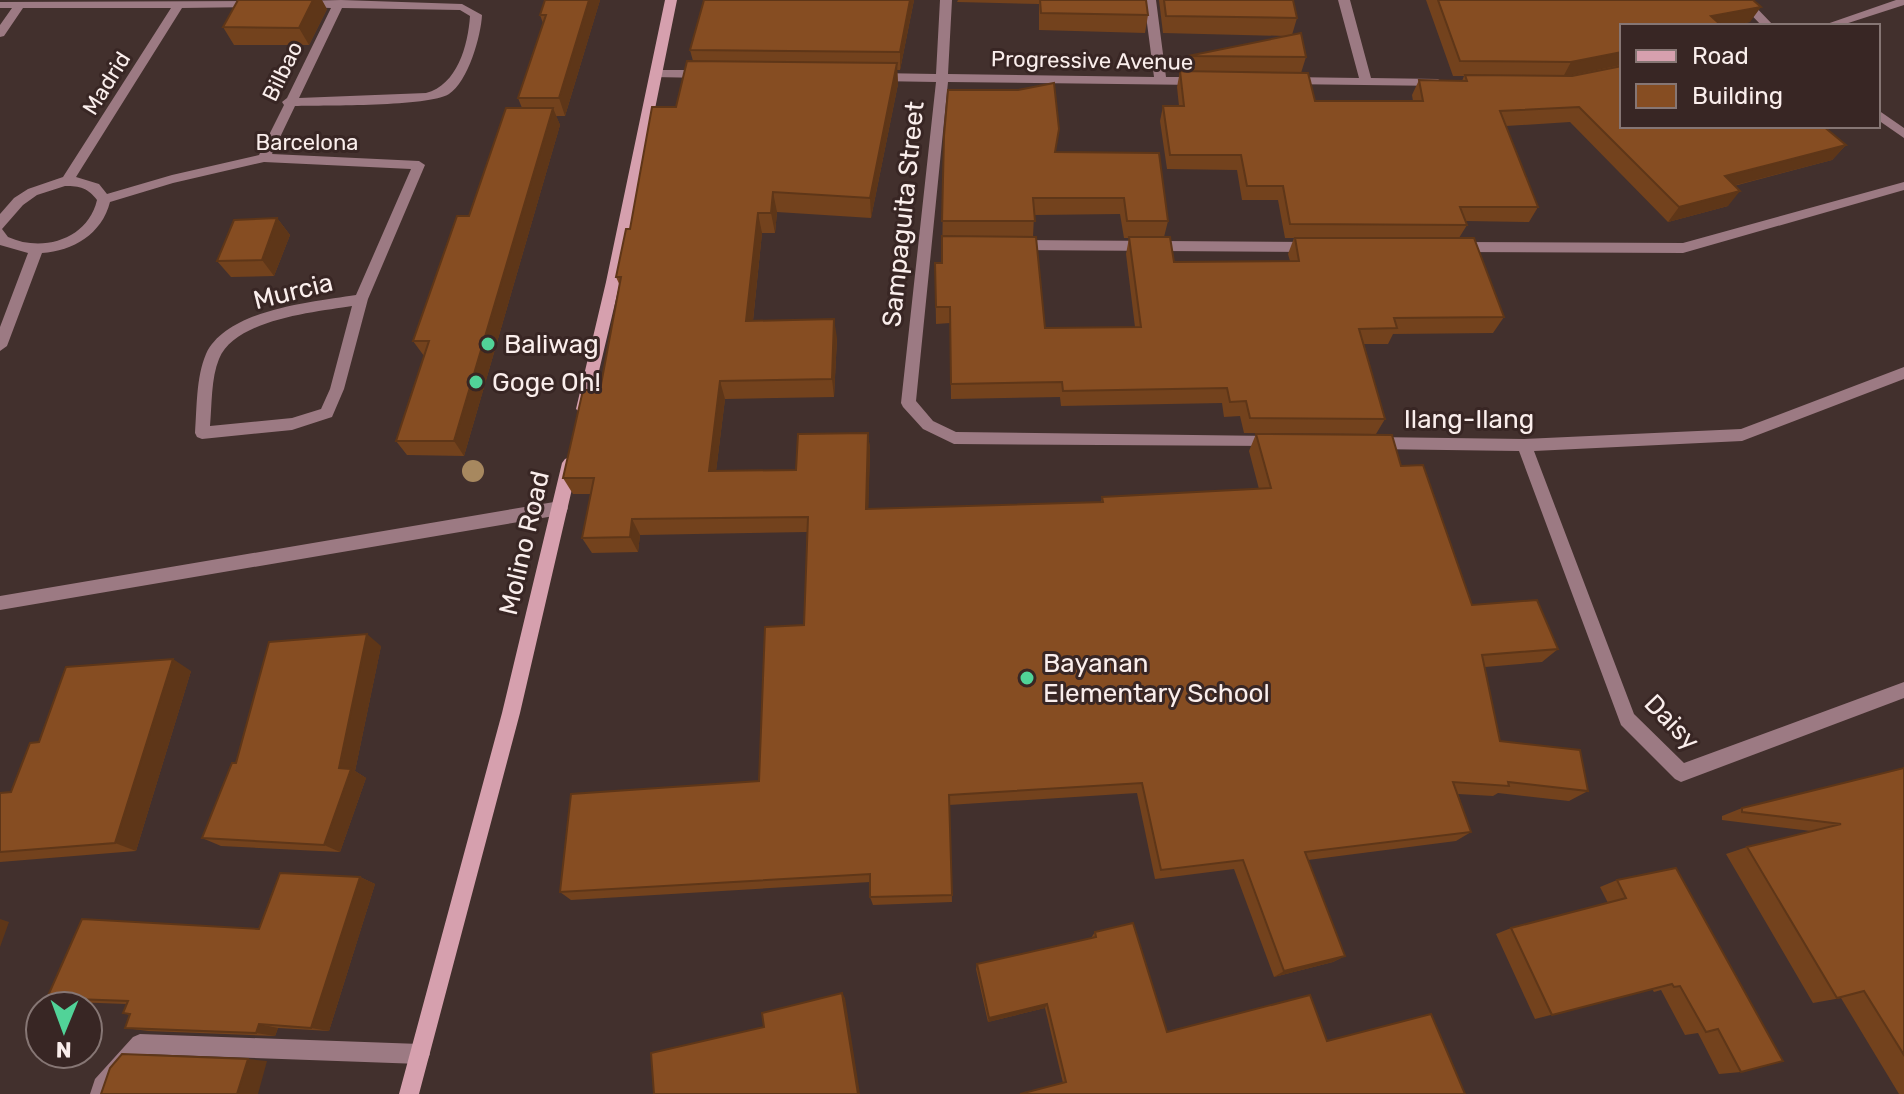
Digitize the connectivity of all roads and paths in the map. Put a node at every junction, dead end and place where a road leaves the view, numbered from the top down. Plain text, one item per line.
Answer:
1 (671, 0) edge
2 (946, 0) edge
3 (1150, 0) edge
4 (1344, 0) edge
5 (1743, 0) edge
6 (1904, 1) edge
7 (339, 3) junction
8 (179, 4) junction
9 (275, 4) edge
10 (291, 4) edge
11 (0, 5) edge
12 (20, 5) junction
13 (1766, 24) edge
14 (1833, 24) edge
15 (0, 33) edge
16 (656, 74) junction
17 (719, 75) edge
18 (862, 77) edge
19 (942, 78) junction
20 (1160, 80) junction
21 (1207, 81) edge
22 (1271, 81) edge
23 (1366, 82) junction
24 (1457, 83) edge
25 (288, 102) junction
26 (1880, 116) edge
27 (1904, 134) edge
28 (264, 158) junction
29 (67, 182) junction
30 (1904, 186) edge
31 (104, 199) junction
32 (0, 223) edge
33 (0, 233) edge
34 (925, 245) junction
35 (940, 245) edge
36 (1004, 245) edge
37 (1320, 247) edge
38 (1446, 247) edge
39 (36, 250) junction
40 (361, 299) junction
41 (0, 346) edge
42 (1904, 373) edge
43 (1286, 442) edge
44 (1350, 442) edge
45 (1524, 445) junction
46 (560, 508) junction
47 (0, 603) edge
48 (1904, 690) edge
49 (420, 1054) junction
50 (100, 1094) edge
51 (409, 1094) edge

1 - 16 main road, Molino Road
2 - 19 street, Sampaguita Street
3 - 20 street
4 - 23 street
5 - 13 street
6 - 14 street
7 - 10 street
7 - 25 street, Bilbao
7 - 25 street
8 - 9 street
8 - 12 street
8 - 29 street, Madrid
11 - 12 street
12 - 15 street
16 - 17 street
16 - 46 main road, Molino Road
18 - 19 street, Progressive Avenue
19 - 20 street, Progressive Avenue
19 - 34 street, Sampaguita Street
20 - 21 street, Progressive Avenue
22 - 23 street
23 - 24 street
25 - 28 street, Bilbao
26 - 27 street
28 - 31 street, Barcelona
28 - 40 street, Barcelona
29 - 31 street
29 - 32 street
30 - 38 street
31 - 39 street
33 - 39 street
34 - 35 street
34 - 43 street, Sampaguita Street
36 - 37 street
39 - 41 street
40 - 40 street, Murcia
42 - 45 street, Ilang-Ilang
44 - 45 street, Ilang-Ilang
45 - 48 street, Daisy
46 - 47 street
46 - 49 main road, Molino Road
49 - 50 street
49 - 51 main road, Molino Road

